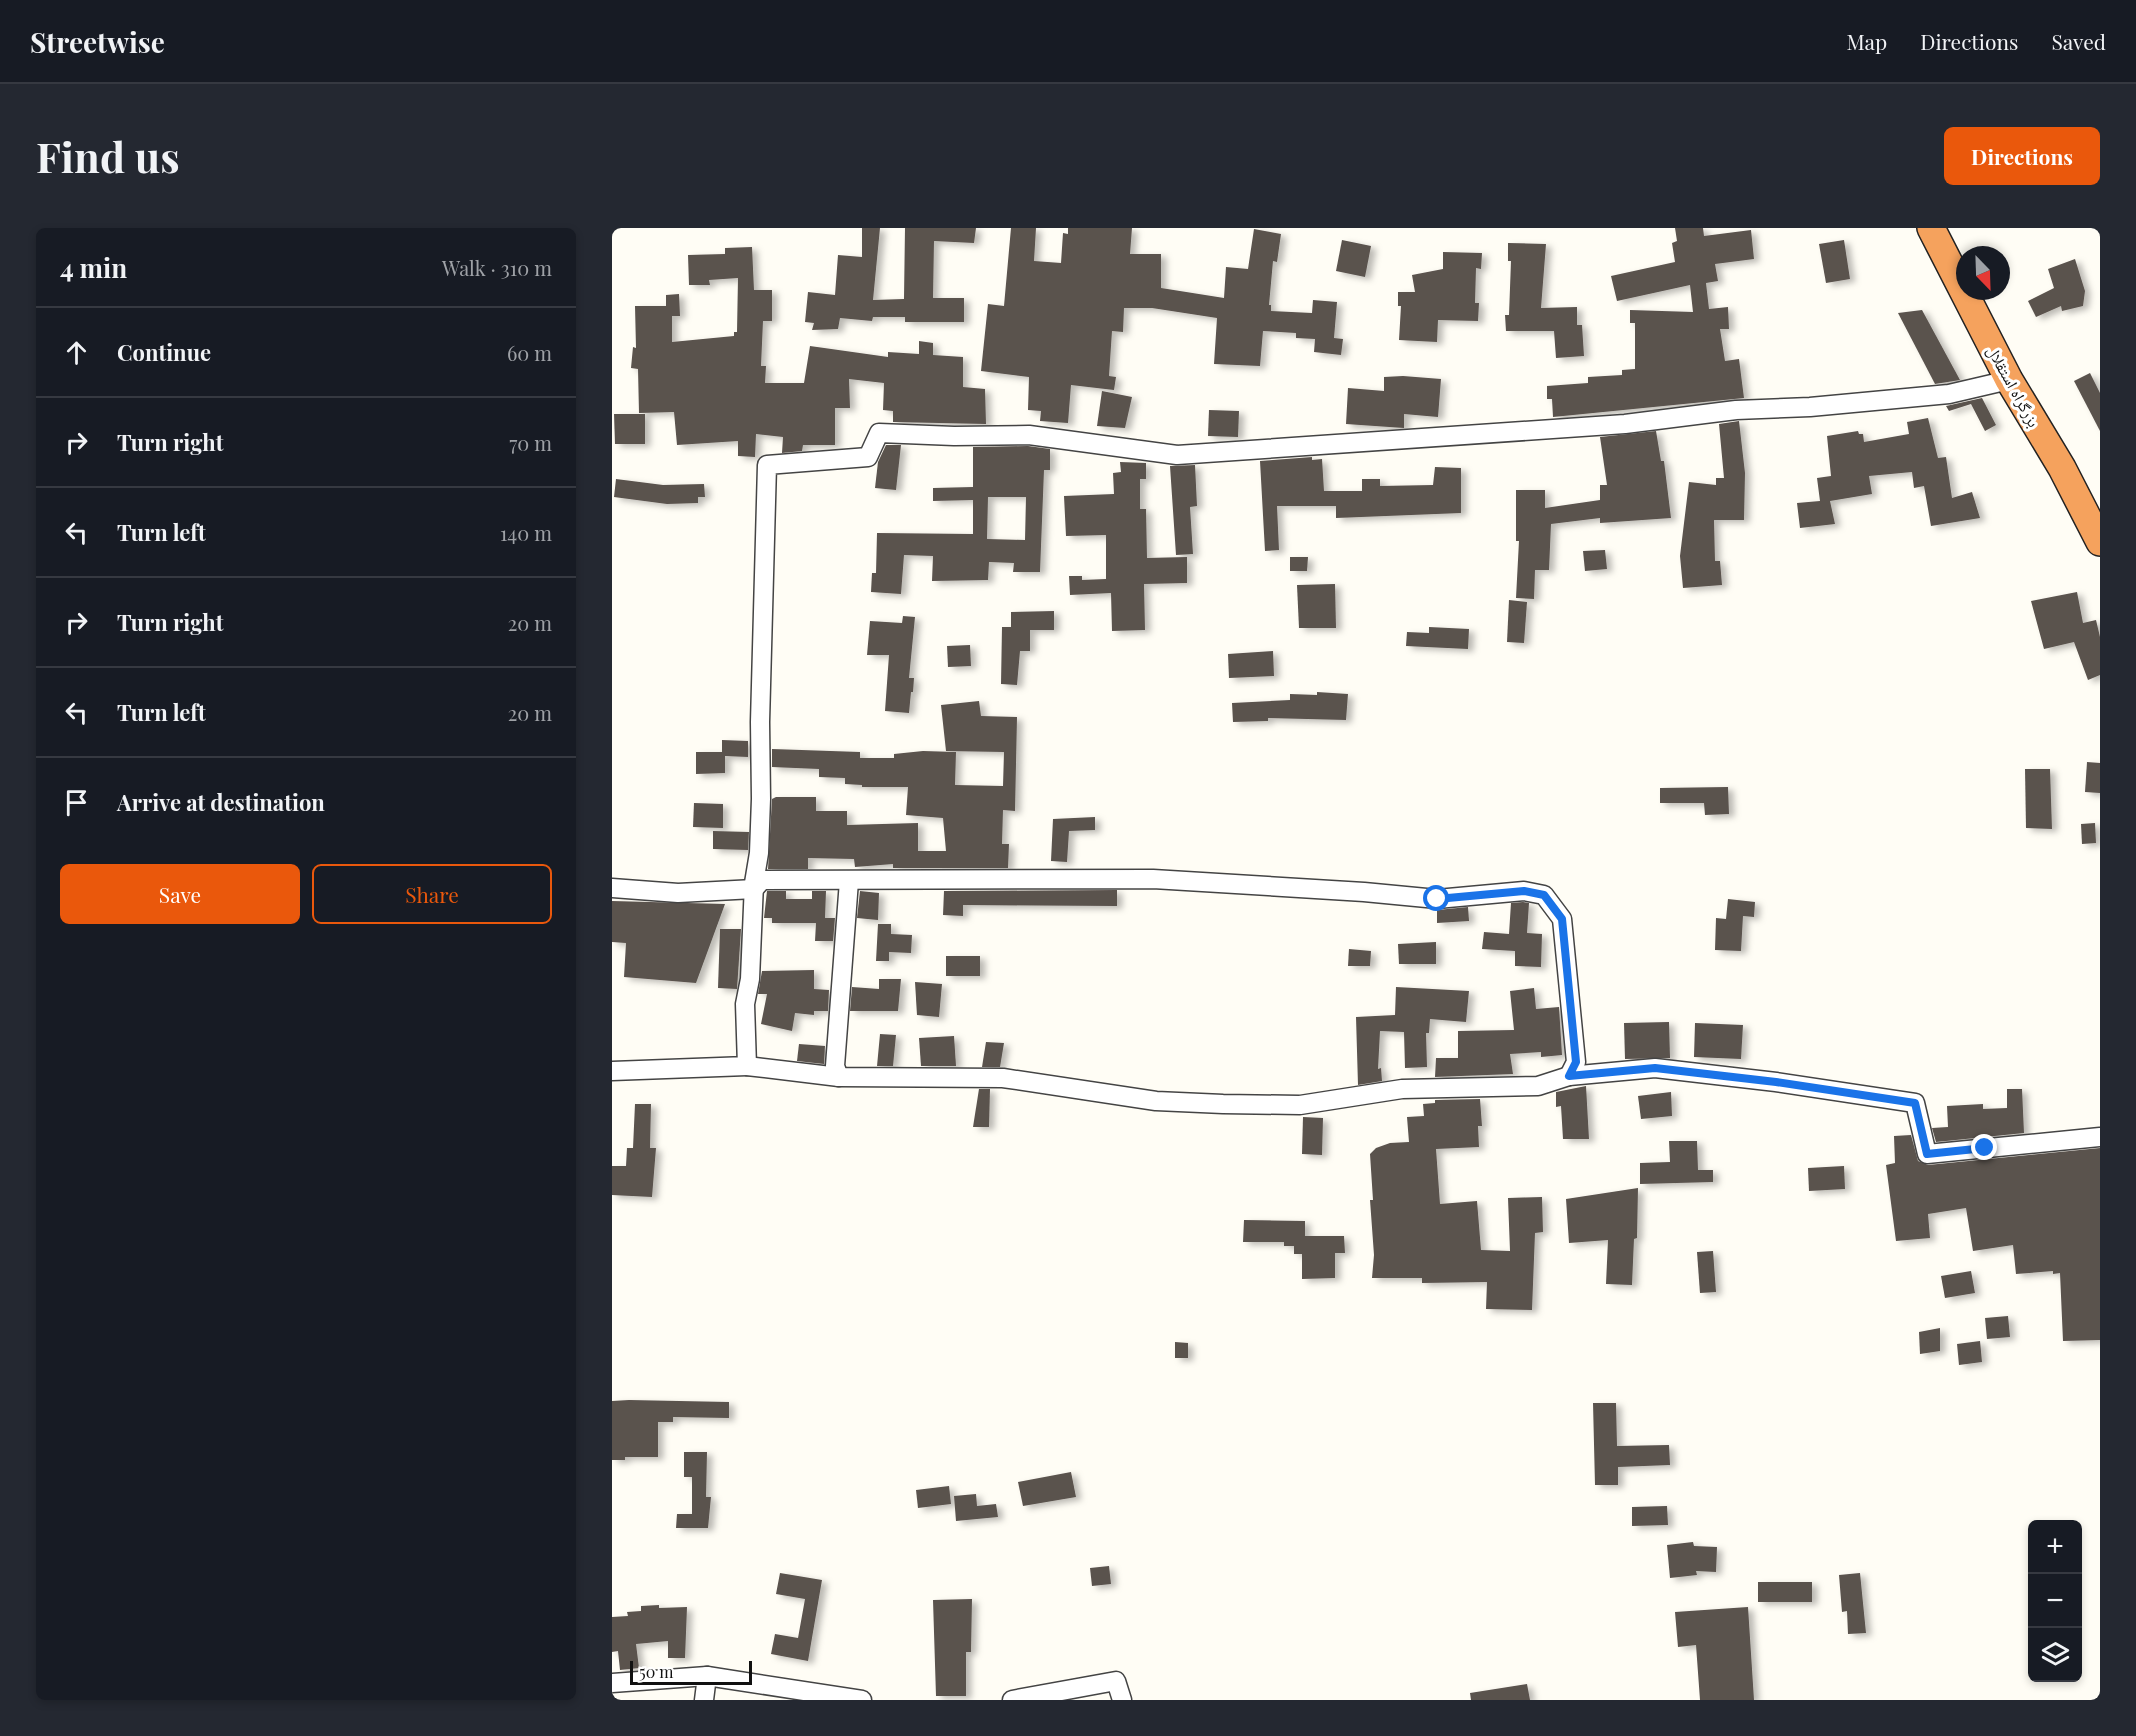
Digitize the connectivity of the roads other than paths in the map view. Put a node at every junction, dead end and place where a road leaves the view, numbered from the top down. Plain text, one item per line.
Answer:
1 (1931, 228) edge
2 (2008, 380) junction
3 (2100, 542) edge
4 (849, 881) junction
5 (612, 888) edge
6 (754, 889) junction
7 (747, 1066) junction
8 (612, 1071) edge
9 (1569, 1076) junction
10 (838, 1077) junction
11 (2100, 1137) edge
12 (707, 1676) junction
13 (739, 1681) junction
14 (612, 1683) edge
15 (704, 1700) edge
16 (756, 1700) edge
17 (862, 1700) edge
18 (1012, 1700) edge
19 (1122, 1700) edge

1 - 2 highway, بزرگراه استقلال
2 - 3 highway, بزرگراه استقلال
2 - 6 street
4 - 6 street
4 - 9 street
4 - 10 street
5 - 6 street
6 - 7 street
7 - 8 street
7 - 10 street
9 - 10 street
9 - 11 street
12 - 13 street
12 - 14 street
12 - 15 street
13 - 16 street
13 - 17 street
18 - 19 street

